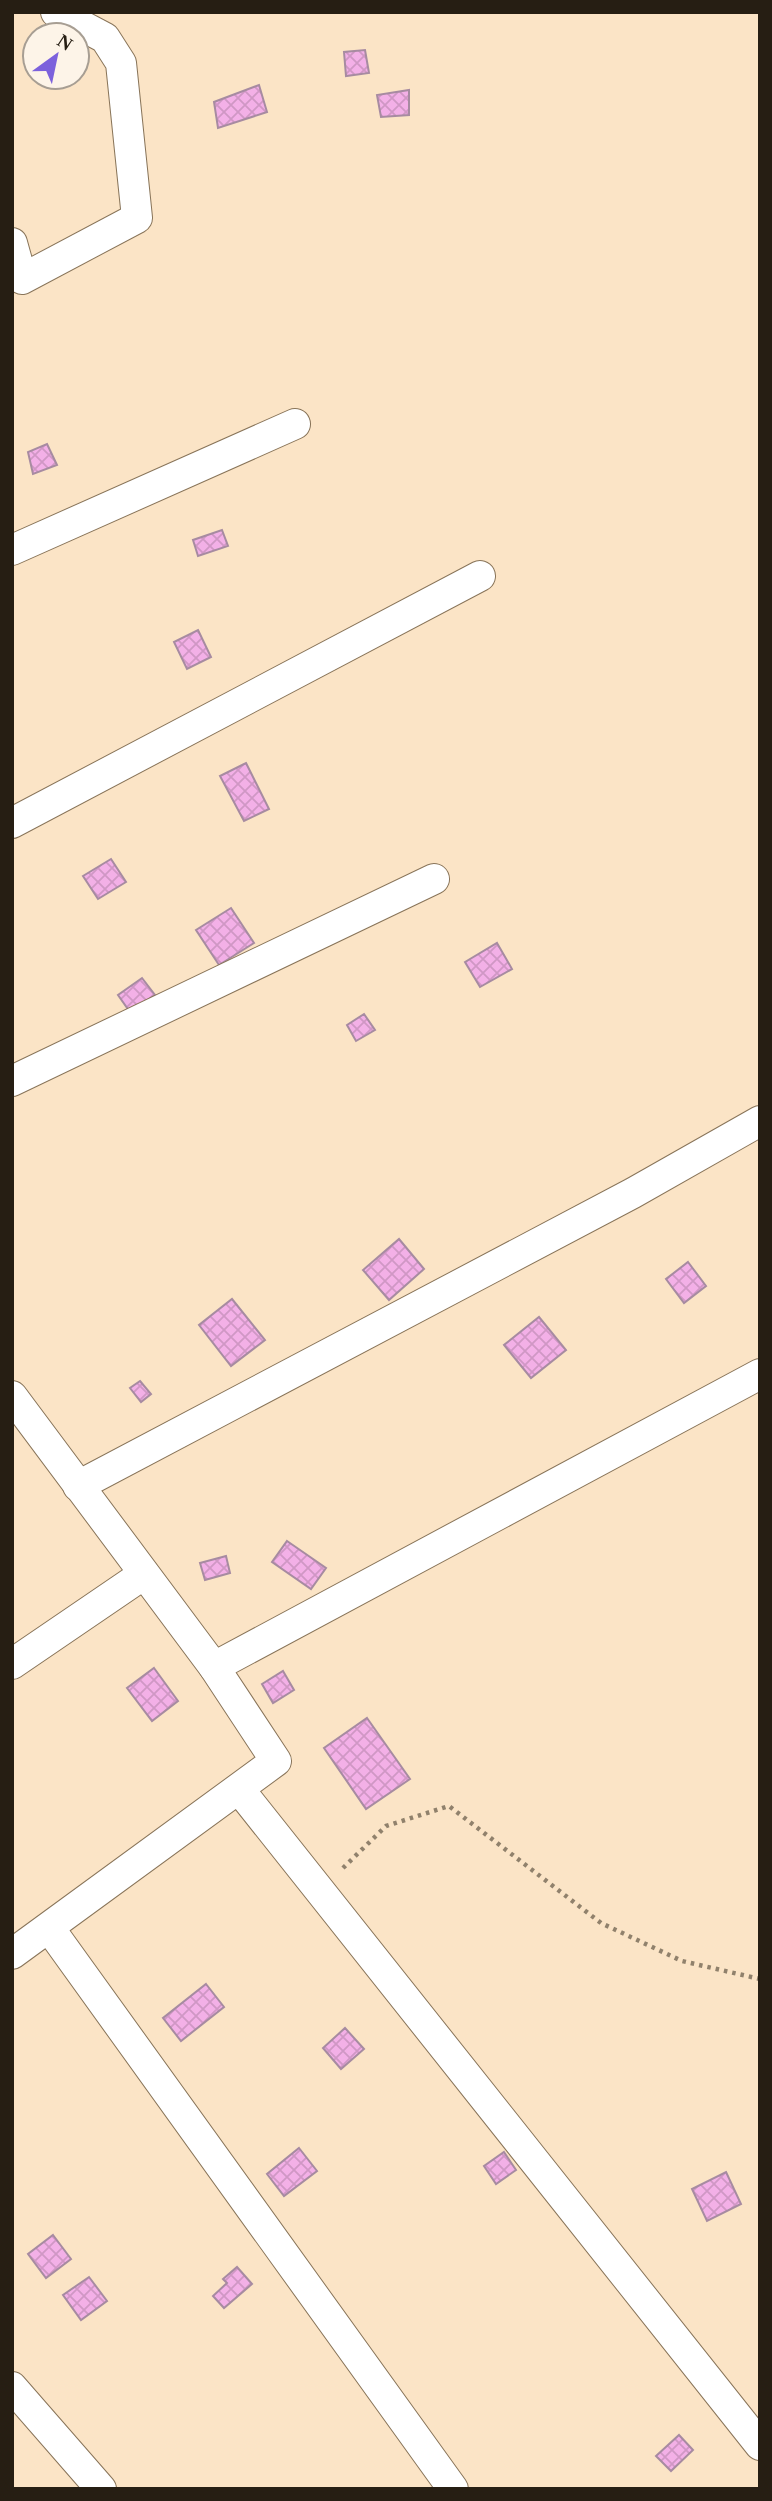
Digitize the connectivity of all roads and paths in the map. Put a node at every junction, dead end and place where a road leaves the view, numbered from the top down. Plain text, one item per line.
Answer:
1 (56, 12) edge
2 (12, 243) edge
3 (17, 281) edge
4 (295, 424) dead end
5 (12, 550) edge
6 (480, 576) dead end
7 (12, 823) edge
8 (434, 879) dead end
9 (12, 1081) edge
10 (760, 1121) edge
11 (760, 1374) edge
12 (12, 1396) edge
13 (78, 1486) junction
14 (144, 1574) junction
15 (12, 1664) edge
16 (214, 1667) junction
17 (239, 1789) junction
18 (320, 1890) junction
19 (50, 1929) junction
20 (12, 1954) edge
21 (760, 1979) edge
22 (12, 2387) edge
23 (760, 2445) edge
24 (101, 2489) edge
25 (453, 2489) edge

1 - 3 street
2 - 3 street
4 - 5 street
6 - 7 street
8 - 9 street
10 - 13 street
11 - 16 street
12 - 13 street
13 - 14 street
14 - 15 street
14 - 16 street
16 - 17 street
17 - 18 street
17 - 19 street
18 - 21 path
18 - 23 street
19 - 20 street
19 - 25 street
22 - 24 street

